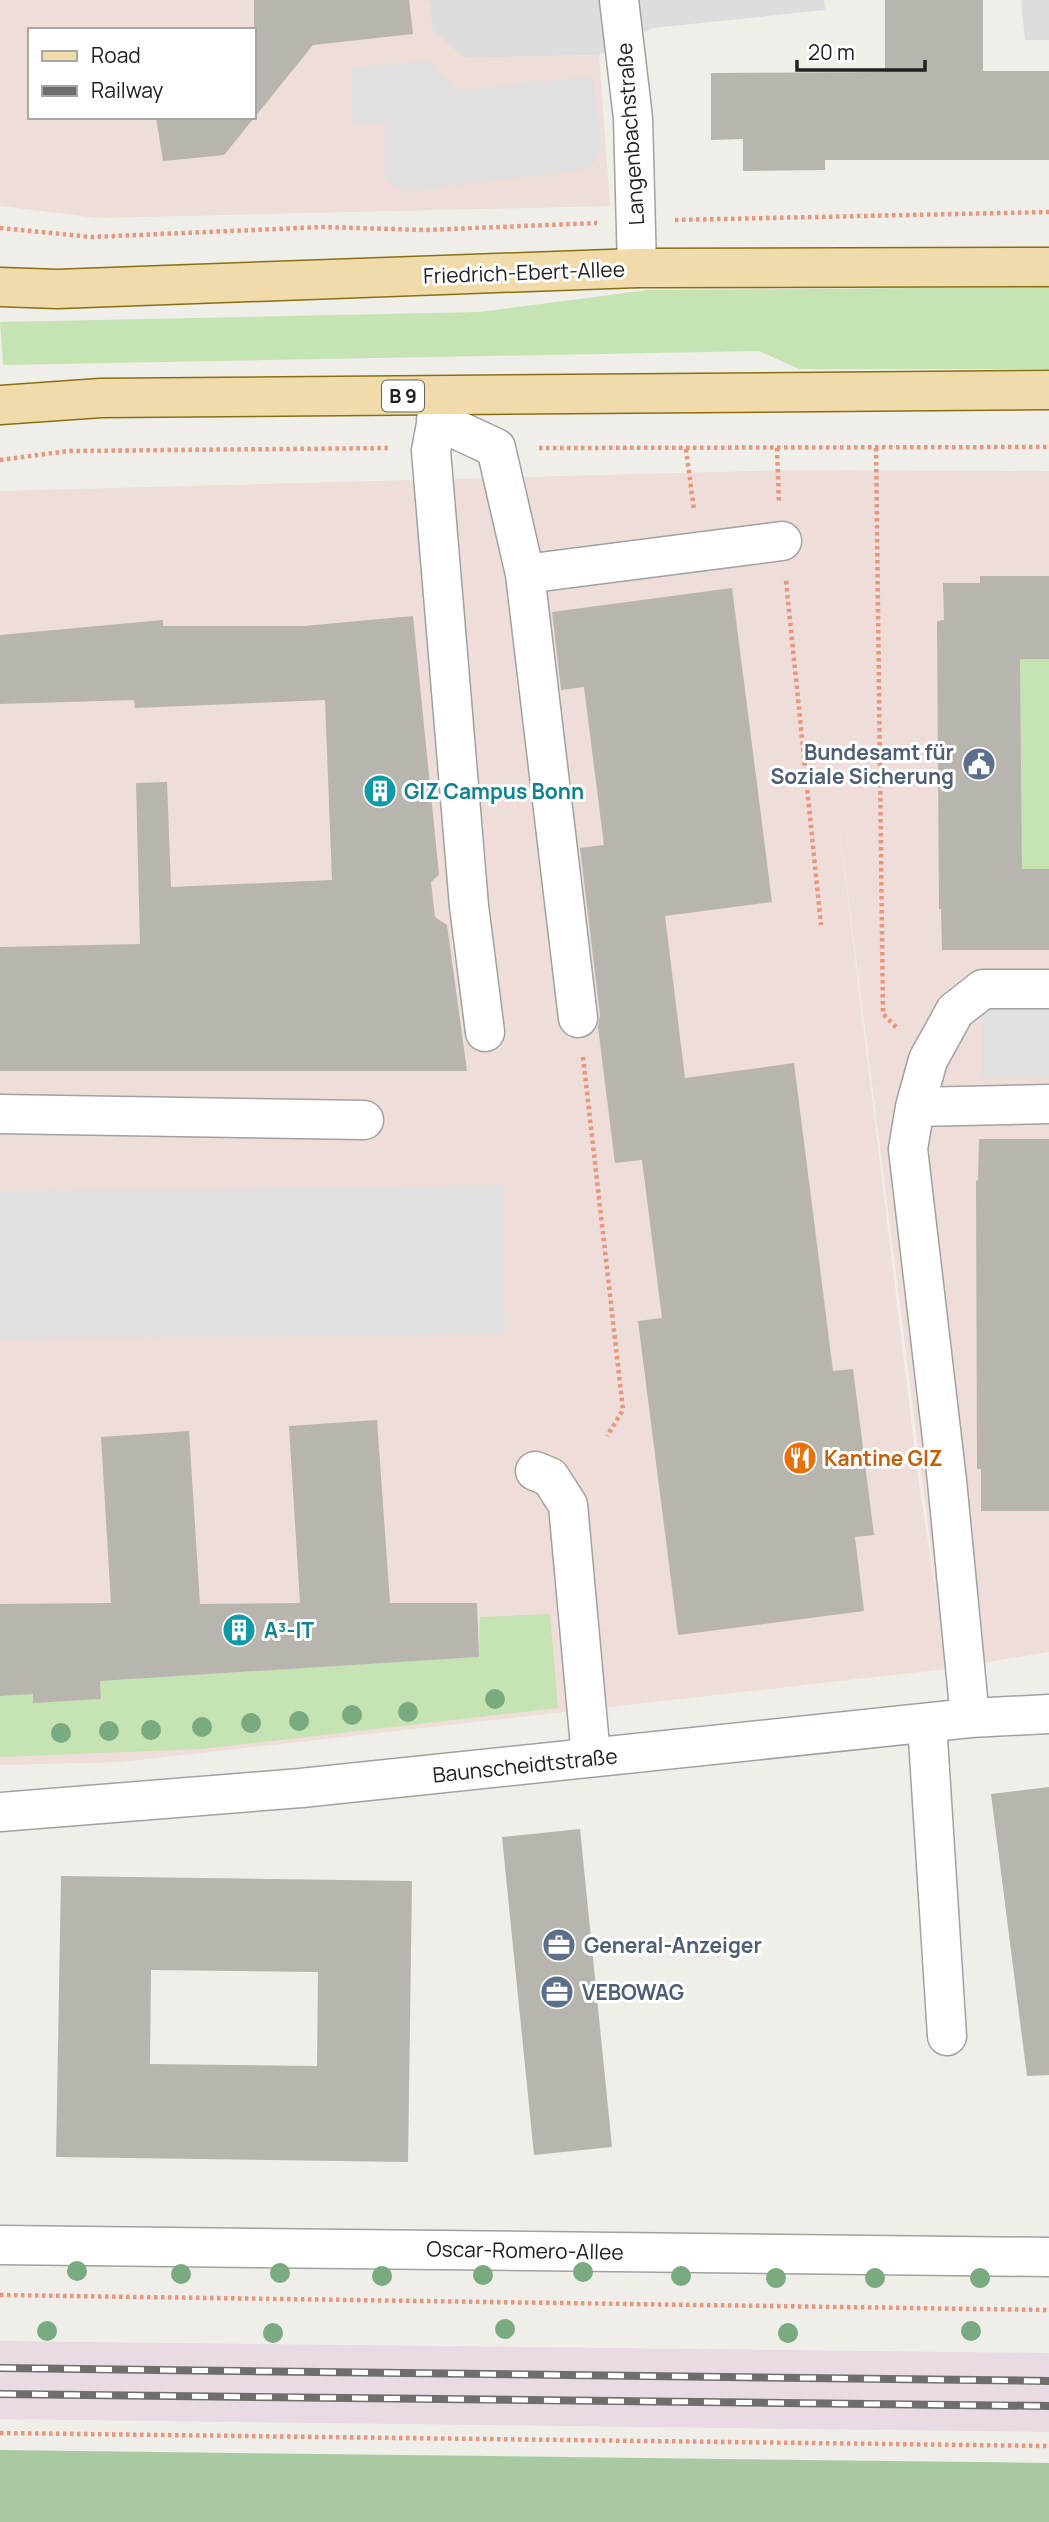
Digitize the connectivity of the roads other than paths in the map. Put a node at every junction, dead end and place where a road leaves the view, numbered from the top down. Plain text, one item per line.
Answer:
1 (619, 0) edge
2 (1049, 267) edge
3 (637, 268) junction
4 (0, 287) edge
5 (1049, 390) edge
6 (0, 405) edge
7 (436, 422) junction
8 (782, 541) road end
9 (524, 574) junction
10 (1049, 989) edge
11 (578, 1018) road end
12 (485, 1032) dead end
13 (1049, 1104) edge
14 (915, 1107) junction
15 (0, 1114) edge
16 (364, 1120) dead end
17 (535, 1471) dead end
18 (1049, 1713) edge
19 (971, 1718) junction
20 (927, 1723) junction
21 (591, 1757) junction
22 (0, 1812) edge
23 (947, 2036) dead end
24 (0, 2245) edge
25 (1049, 2257) edge

1 - 3 street, Langenbachstraße
2 - 3 main road, Friedrich-Ebert-Allee
3 - 4 main road, Friedrich-Ebert-Allee
5 - 7 main road, B 9
6 - 7 main road, B 9
7 - 9 street
7 - 12 street
8 - 9 street
9 - 11 street
10 - 14 street
13 - 14 street
14 - 19 street
15 - 16 street
17 - 21 street
18 - 19 street, Baunscheidtstraße
19 - 20 street, Baunscheidtstraße
20 - 21 street, Baunscheidtstraße
20 - 23 street
21 - 22 street, Baunscheidtstraße
24 - 25 street, Oscar-Romero-Allee

